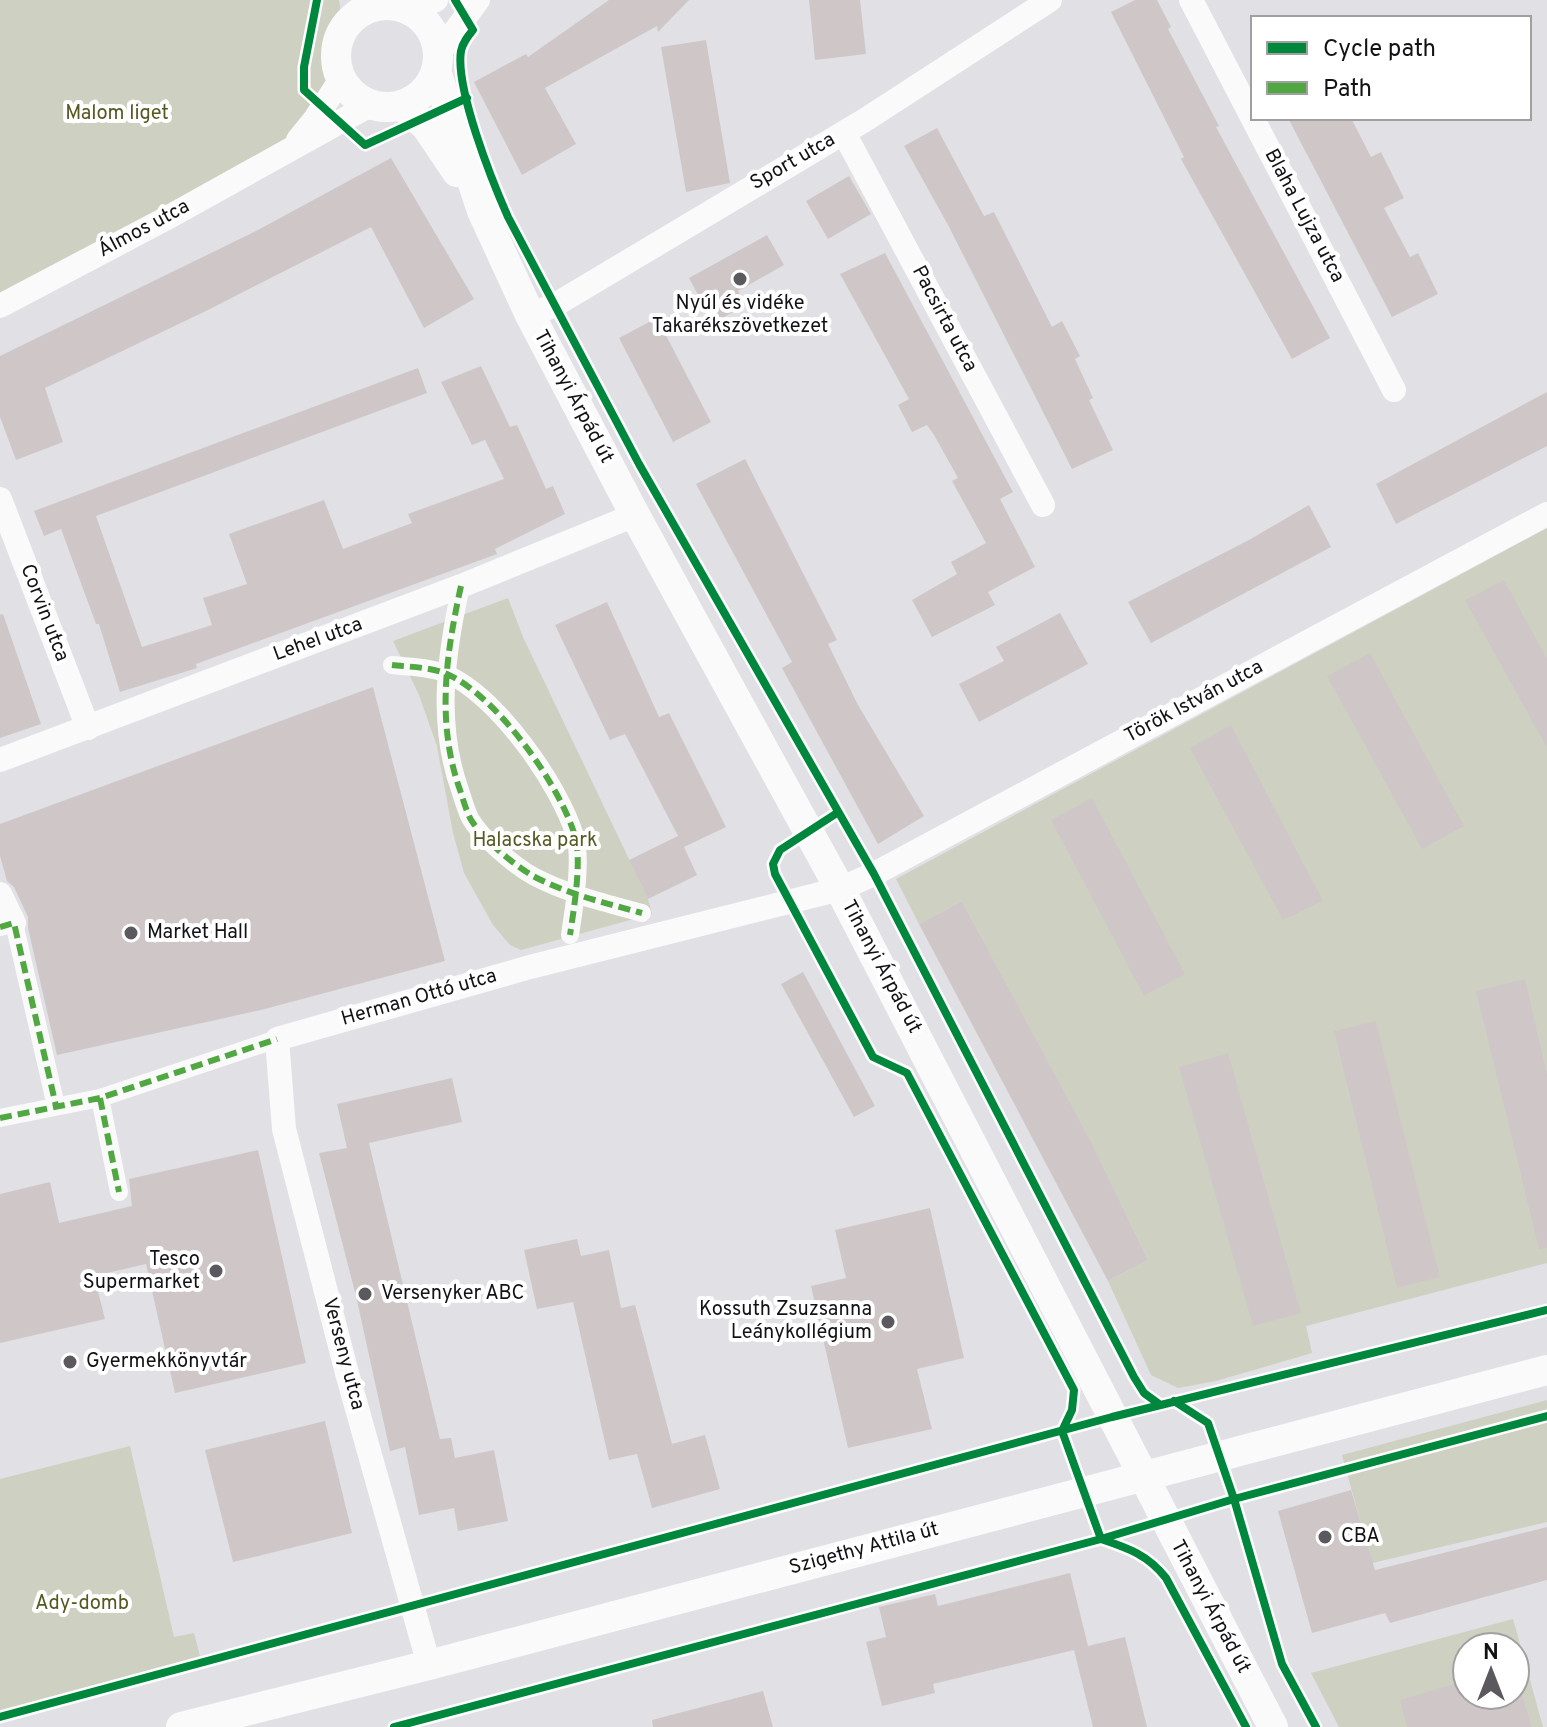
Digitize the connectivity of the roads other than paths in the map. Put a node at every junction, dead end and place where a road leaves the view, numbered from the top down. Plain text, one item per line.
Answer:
1 (478, 0) edge
2 (1050, 0) edge
3 (1191, 0) edge
4 (406, 3) edge
5 (341, 15) edge
6 (438, 62) junction
7 (341, 79) junction
8 (386, 105) junction
9 (1251, 115) edge
10 (1253, 120) edge
11 (844, 133) junction
12 (288, 151) junction
13 (482, 211) junction
14 (0, 306) edge
15 (530, 315) junction
16 (1394, 390) dead end
17 (0, 499) edge
18 (1043, 505) dead end
19 (1547, 514) edge
20 (635, 515) junction
21 (461, 586) junction
22 (392, 665) dead end
23 (446, 674) junction
24 (88, 728) junction
25 (0, 760) edge
26 (840, 889) junction
27 (0, 894) edge
28 (576, 894) junction
29 (642, 913) dead end
30 (7, 925) edge
31 (570, 935) dead end
32 (277, 1039) junction
33 (100, 1098) junction
34 (56, 1106) junction
35 (0, 1118) edge
36 (119, 1192) dead end
37 (1547, 1370) edge
38 (1143, 1477) junction
39 (429, 1665) junction
40 (181, 1727) edge
41 (1273, 1727) edge

1 - 6 street
2 - 11 street, Sport utca
3 - 9 street, Blaha Lujza utca
4 - 5 street, Tihanyi Árpád út
4 - 6 street, Tihanyi Árpád út
5 - 7 street, Tihanyi Árpád út
6 - 8 street
6 - 13 street, Tihanyi Árpád út
7 - 8 street, Tihanyi Árpád út
7 - 12 street, Álmos utca
8 - 12 street, Álmos utca
8 - 13 street, Tihanyi Árpád út
10 - 16 street, Blaha Lujza utca
11 - 15 street, Sport utca
11 - 18 street, Pacsirta utca
12 - 14 street, Álmos utca
13 - 15 street, Tihanyi Árpád út
15 - 20 street, Tihanyi Árpád út
17 - 24 street, Corvin utca
19 - 26 street, Török István utca
20 - 21 street, Lehel utca
20 - 26 street, Tihanyi Árpád út
21 - 23 street
21 - 24 street, Lehel utca
22 - 23 street
23 - 28 street
23 - 28 street
24 - 25 street, Lehel utca
26 - 32 street, Herman Ottó utca
26 - 38 street, Tihanyi Árpád út
27 - 30 street
28 - 29 street
28 - 31 street
30 - 34 street
32 - 33 street, Herman Ottó utca
32 - 39 street, Verseny utca
33 - 34 street, Herman Ottó utca
33 - 36 street
34 - 35 street, Herman Ottó utca
37 - 38 street, Szigethy Attila út
38 - 39 street, Szigethy Attila út
38 - 41 street, Tihanyi Árpád út
39 - 40 street, Szigethy Attila út

